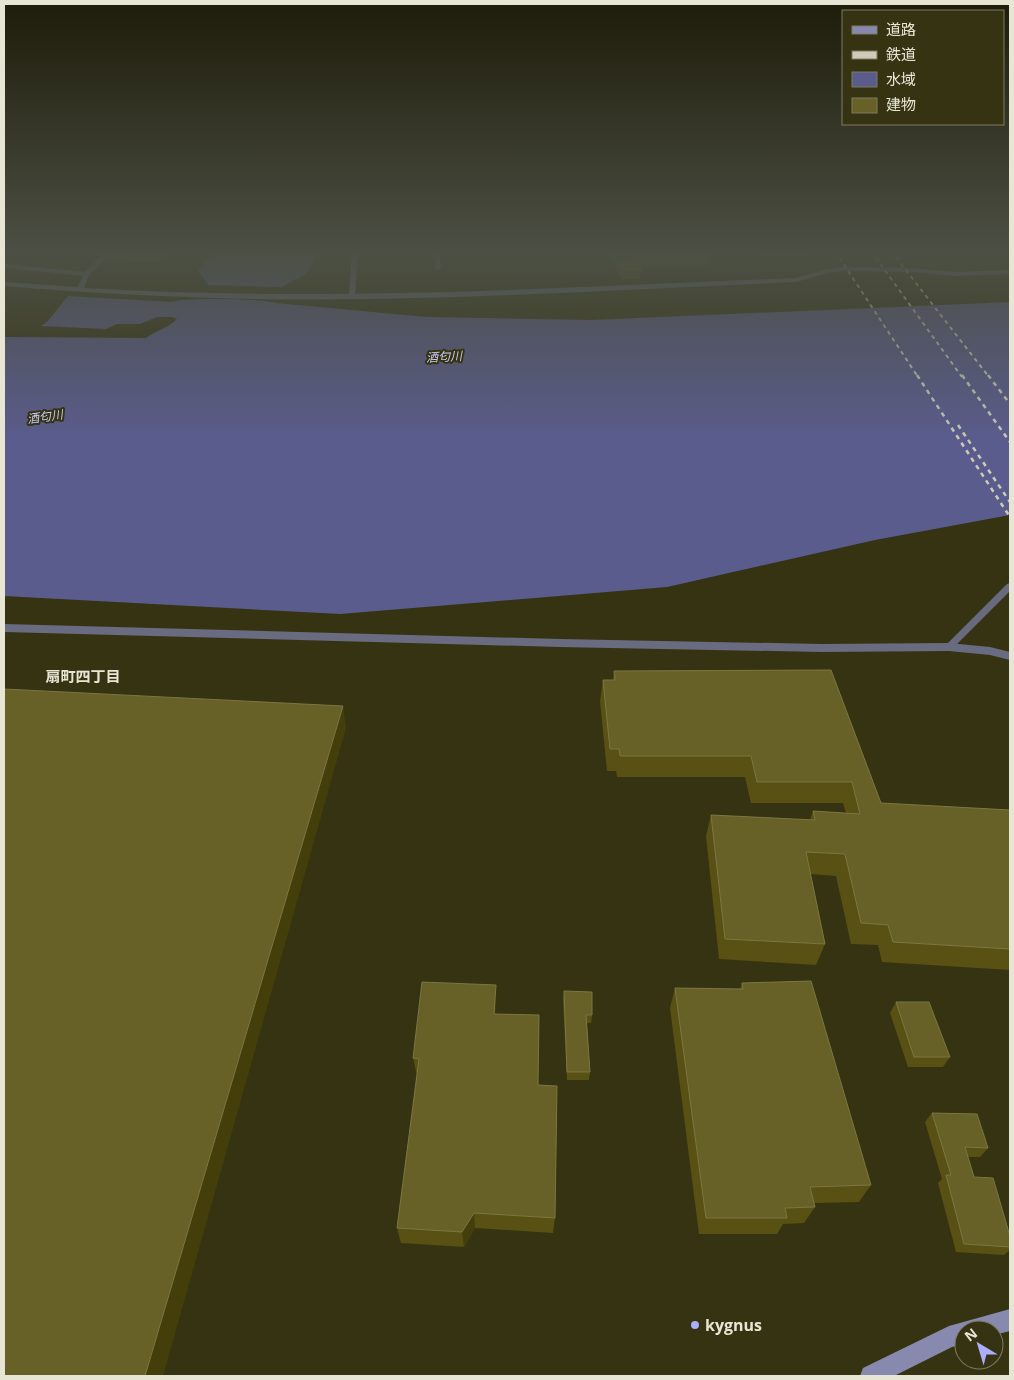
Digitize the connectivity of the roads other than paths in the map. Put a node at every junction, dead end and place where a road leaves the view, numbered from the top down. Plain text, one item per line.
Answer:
1 (1010, 586) edge
2 (4, 628) edge
3 (949, 647) junction
4 (1010, 656) edge
5 (954, 1335) edge
6 (871, 1376) edge

1 - 3 lane
2 - 3 street
3 - 4 street
5 - 6 main road

